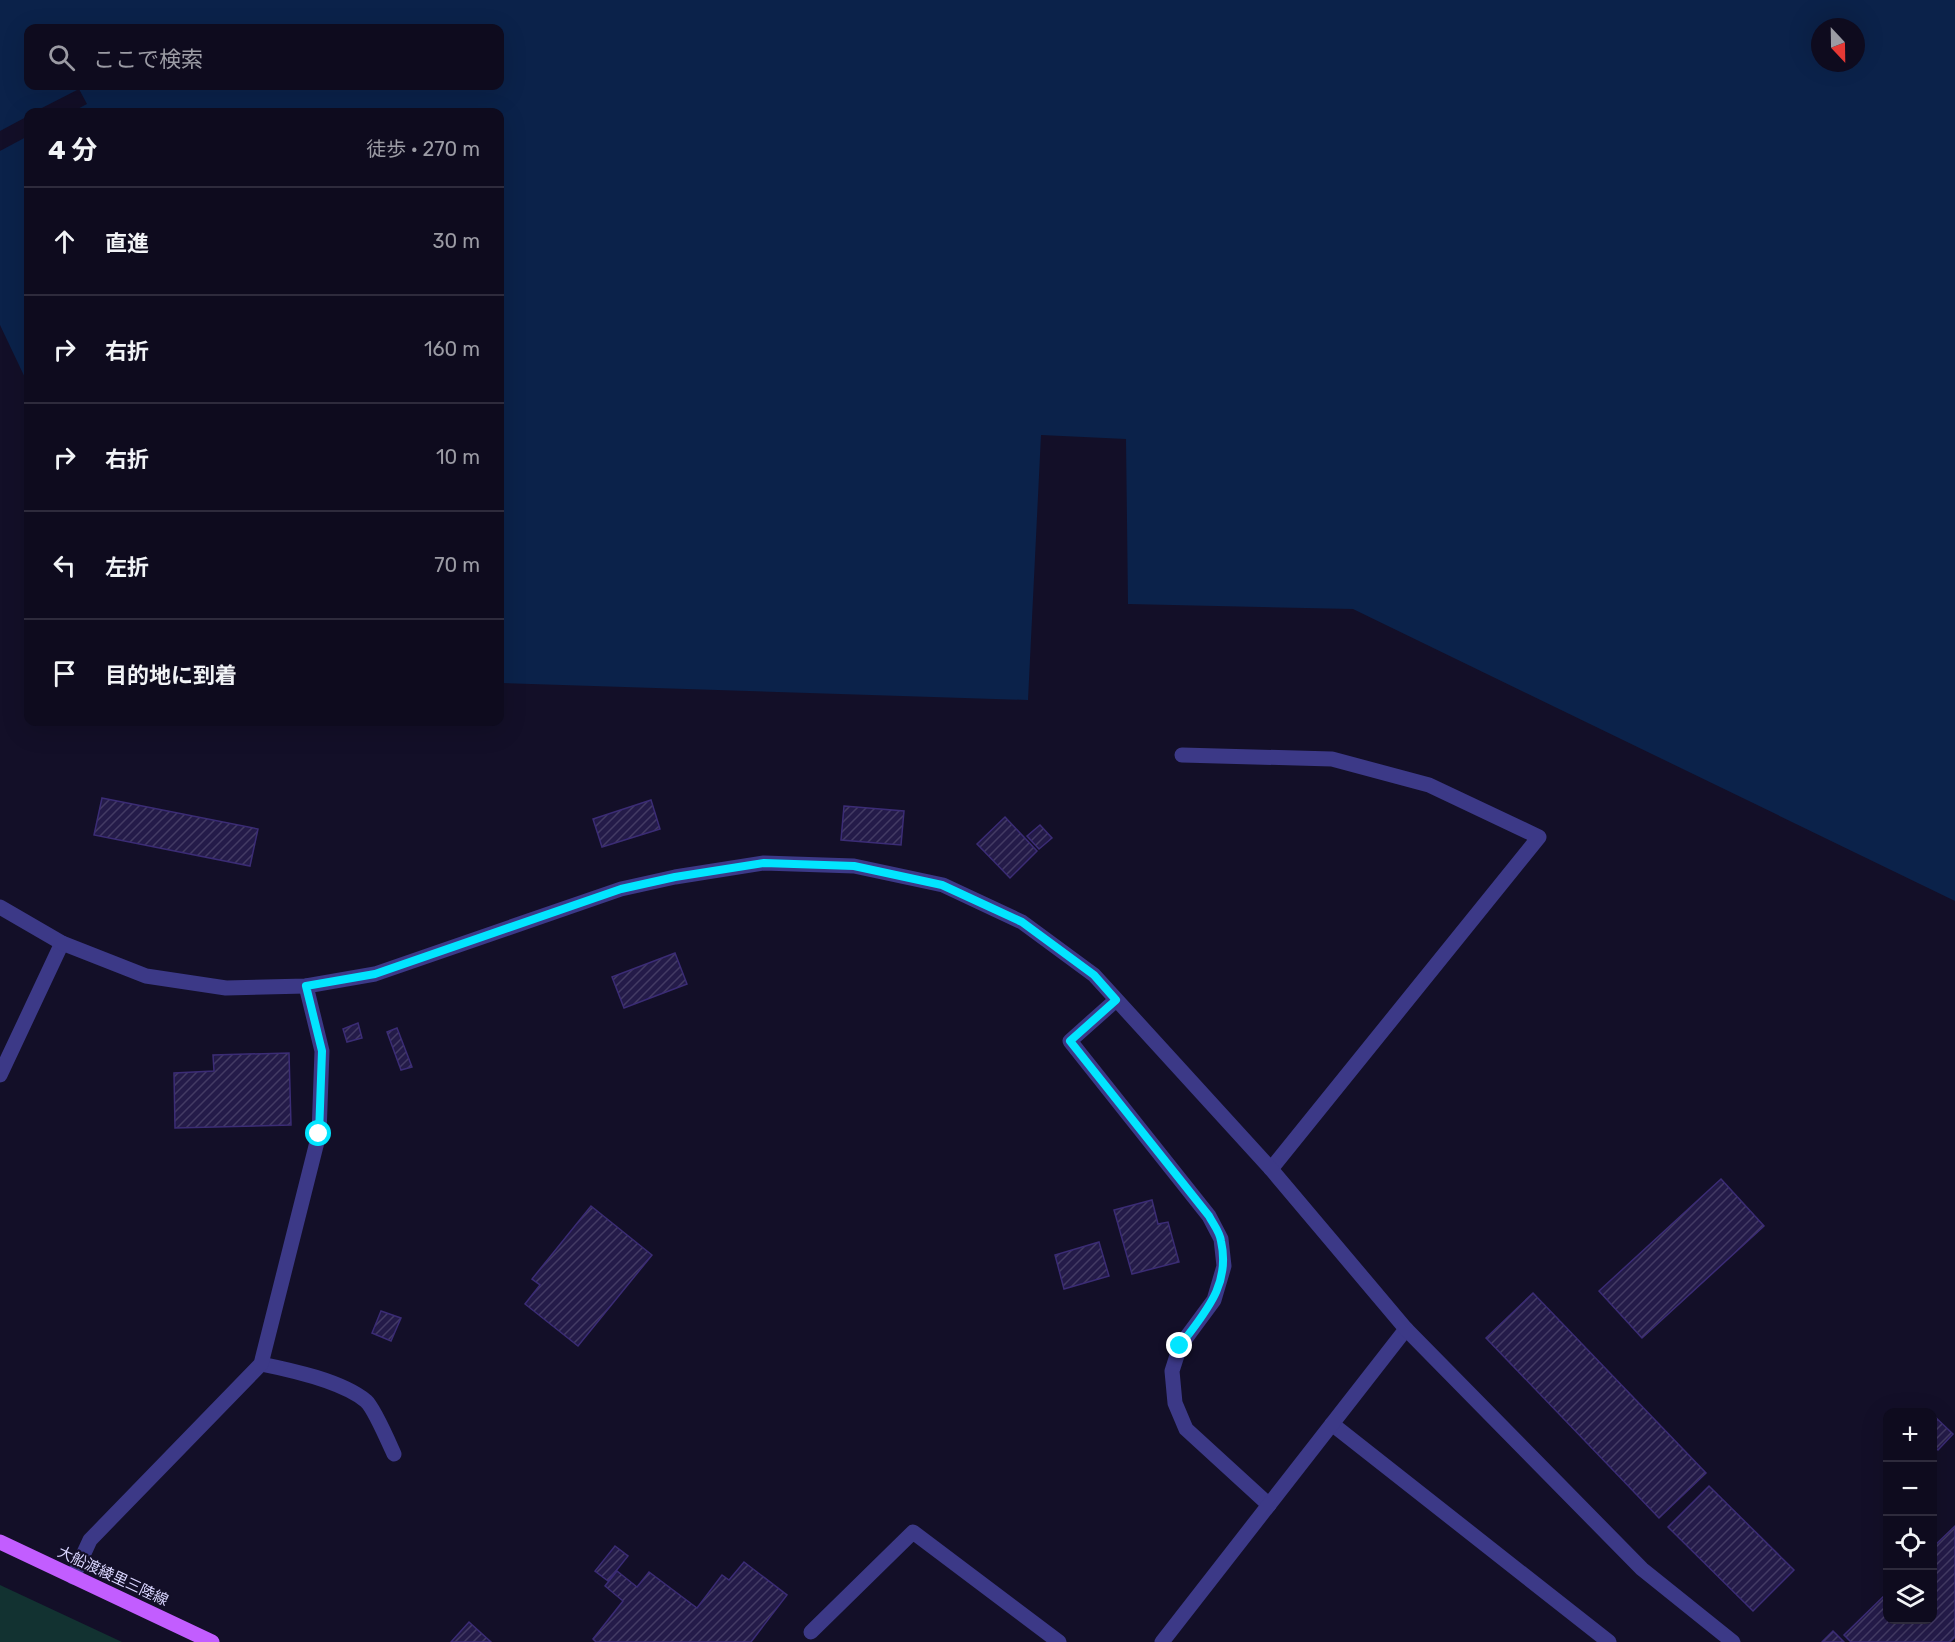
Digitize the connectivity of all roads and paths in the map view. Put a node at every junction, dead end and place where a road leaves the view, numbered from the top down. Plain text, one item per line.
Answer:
1 (1182, 755) dead end
2 (0, 907) edge
3 (62, 943) junction
4 (306, 986) junction
5 (1116, 1000) junction
6 (0, 1075) edge
7 (1271, 1169) junction
8 (1406, 1329) junction
9 (261, 1364) junction
10 (1332, 1424) junction
11 (394, 1454) dead end
12 (1269, 1505) junction
13 (0, 1542) edge
14 (74, 1576) junction
15 (811, 1632) dead end
16 (212, 1642) edge
17 (1059, 1642) edge
18 (1162, 1642) edge
19 (1609, 1642) edge
20 (1733, 1642) edge

1 - 7 street
2 - 3 street
3 - 4 street
3 - 6 street
4 - 5 street
4 - 9 street
5 - 7 street
5 - 12 street
7 - 8 street
8 - 10 street
8 - 20 street
9 - 11 street
9 - 14 street
10 - 12 street
10 - 19 street
12 - 18 street
13 - 14 main road, 大船渡綾里三陸線
14 - 16 main road, 大船渡綾里三陸線
15 - 17 street

